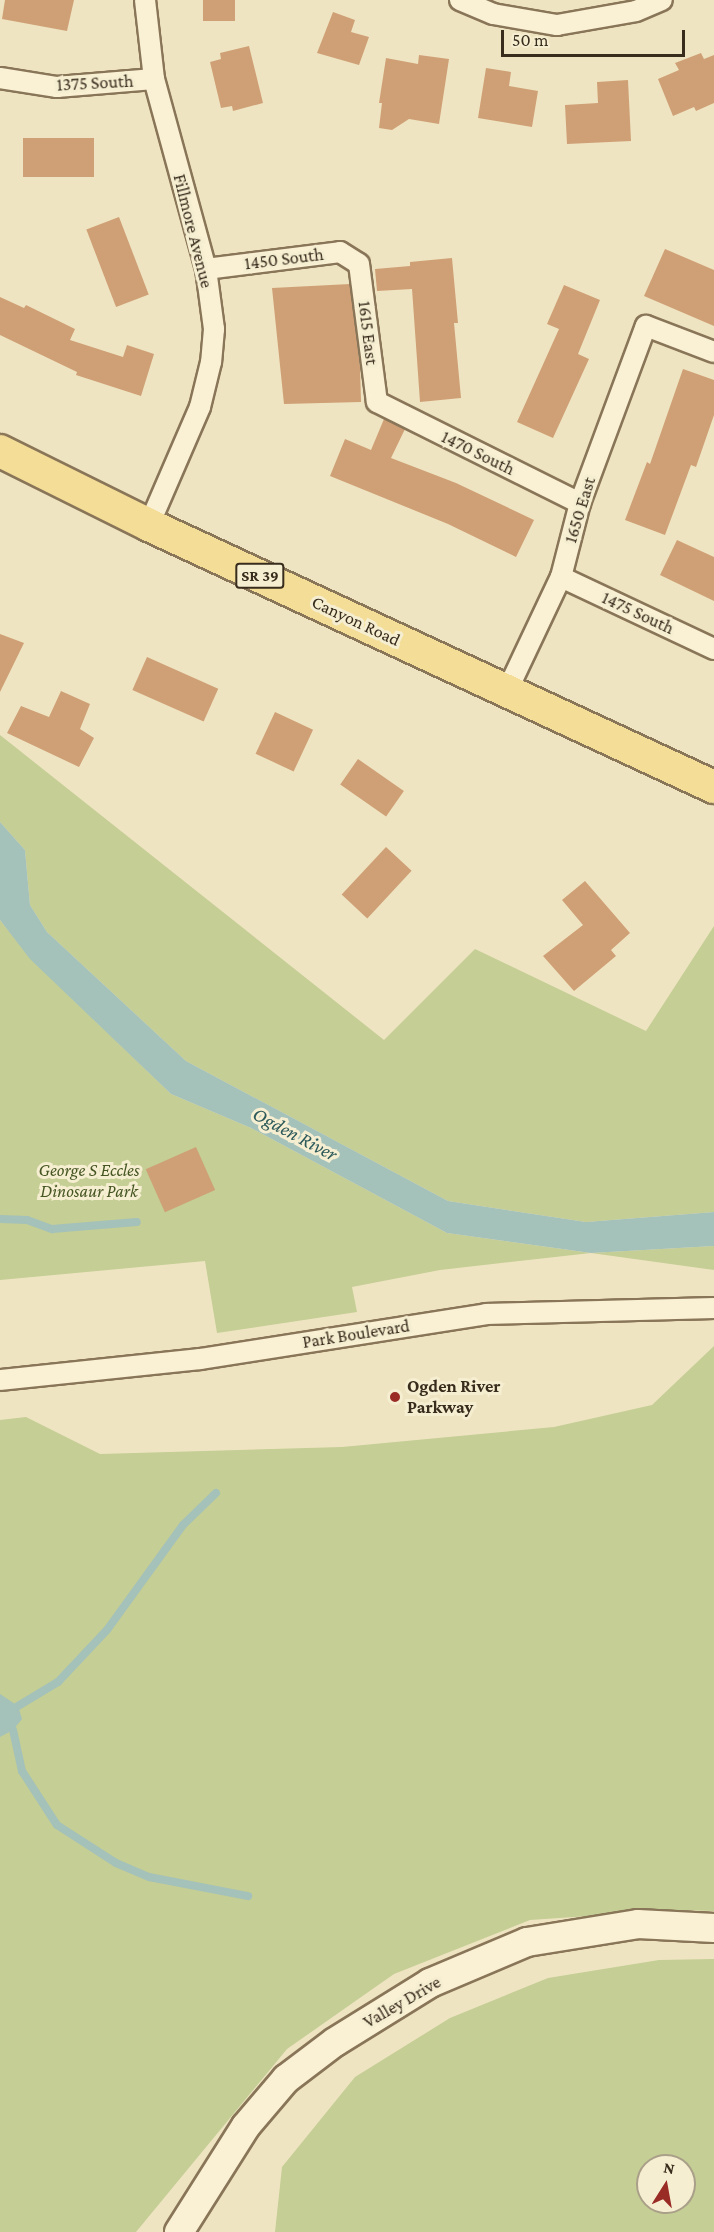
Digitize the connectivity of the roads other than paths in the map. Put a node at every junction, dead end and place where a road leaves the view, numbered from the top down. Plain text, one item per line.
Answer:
1 (145, 0) edge
2 (460, 0) edge
3 (662, 0) edge
4 (634, 5) edge
5 (0, 78) edge
6 (154, 79) junction
7 (360, 264) joint
8 (206, 269) junction
9 (714, 352) edge
10 (377, 402) joint
11 (0, 451) edge
12 (580, 503) junction
13 (149, 525) junction
14 (561, 577) junction
15 (714, 649) edge
16 (507, 691) junction
17 (714, 787) edge
18 (714, 1308) edge
19 (0, 1380) edge
20 (714, 1928) edge
21 (179, 2232) edge

1 - 6 street, Fillmore Avenue
2 - 4 street
3 - 4 street
5 - 6 street, 1375 South
6 - 8 street, Fillmore Avenue
7 - 8 street, 1450 South
7 - 10 street, 1615 East
8 - 13 street, Fillmore Avenue
9 - 12 street, 1650 East
10 - 12 street, 1470 South
11 - 13 main road, Canyon Road / SR 39
12 - 14 street, 1650 East
13 - 16 main road, Canyon Road / SR 39
14 - 15 street, 1475 South
14 - 16 street, 1650 East
16 - 17 main road, Canyon Road / SR 39
18 - 19 street, Park Boulevard
20 - 21 street, Valley Drive

